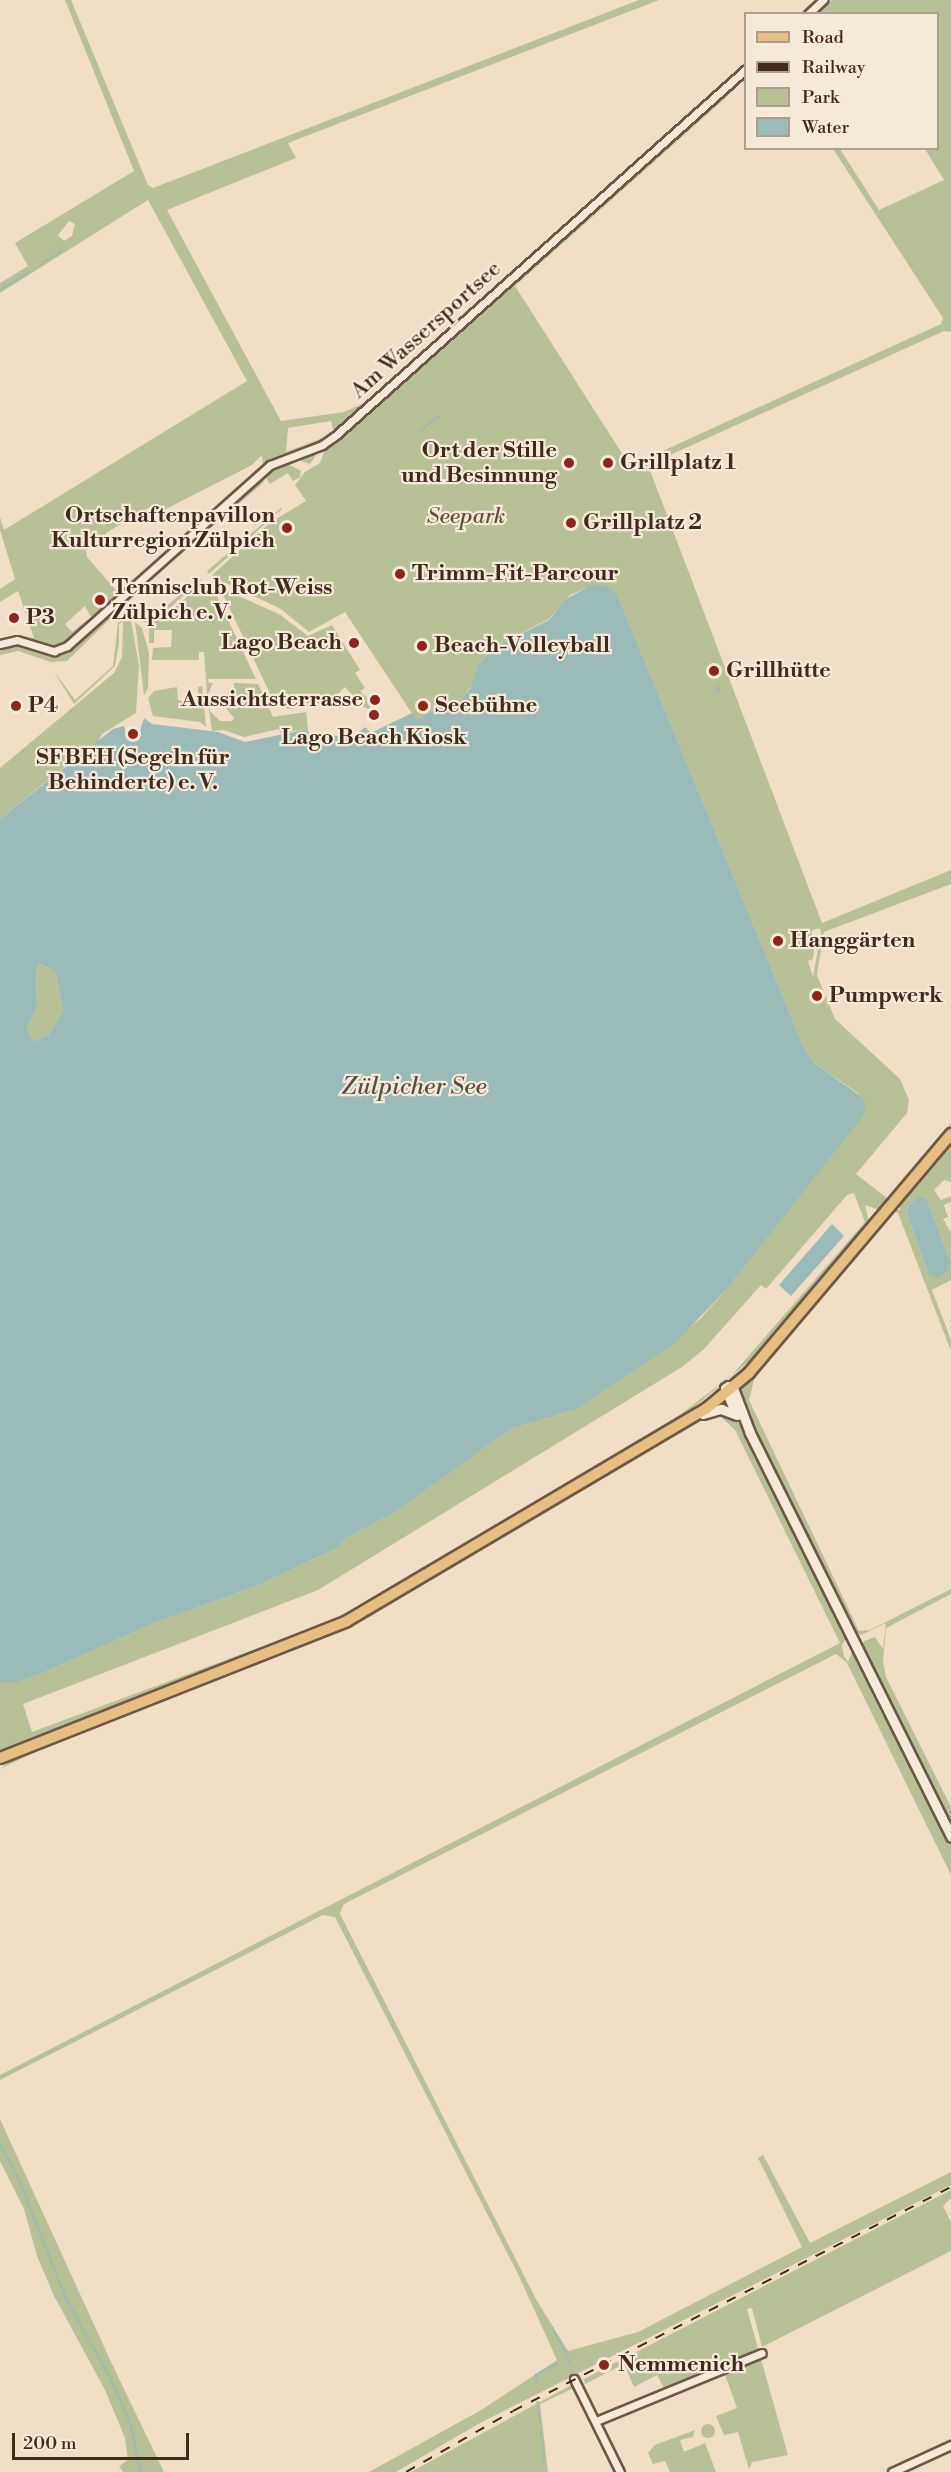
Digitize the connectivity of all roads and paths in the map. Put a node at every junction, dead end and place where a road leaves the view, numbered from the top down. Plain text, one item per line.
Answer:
1 (823, 0) edge
2 (810, 12) edge
3 (744, 71) edge
4 (0, 644) edge
5 (951, 1134) edge
6 (728, 1389) junction
7 (737, 1416) junction
8 (679, 1426) junction
9 (750, 1433) junction
10 (642, 1446) junction
11 (20, 1750) junction
12 (0, 1758) edge
13 (0, 1762) edge
14 (951, 1837) edge
15 (762, 2353) dead end
16 (574, 2379) dead end
17 (596, 2421) junction
18 (951, 2445) edge
19 (620, 2472) edge
20 (892, 2472) edge

1 - 2 street
3 - 4 street, Am Wassersportsee
5 - 6 main road
6 - 7 street
6 - 8 main road
6 - 9 street
6 - 10 main road
7 - 8 street
7 - 9 street
8 - 10 main road
9 - 14 street
10 - 11 main road
11 - 12 main road
11 - 13 main road
15 - 17 street
16 - 17 street
17 - 19 street
18 - 20 street

